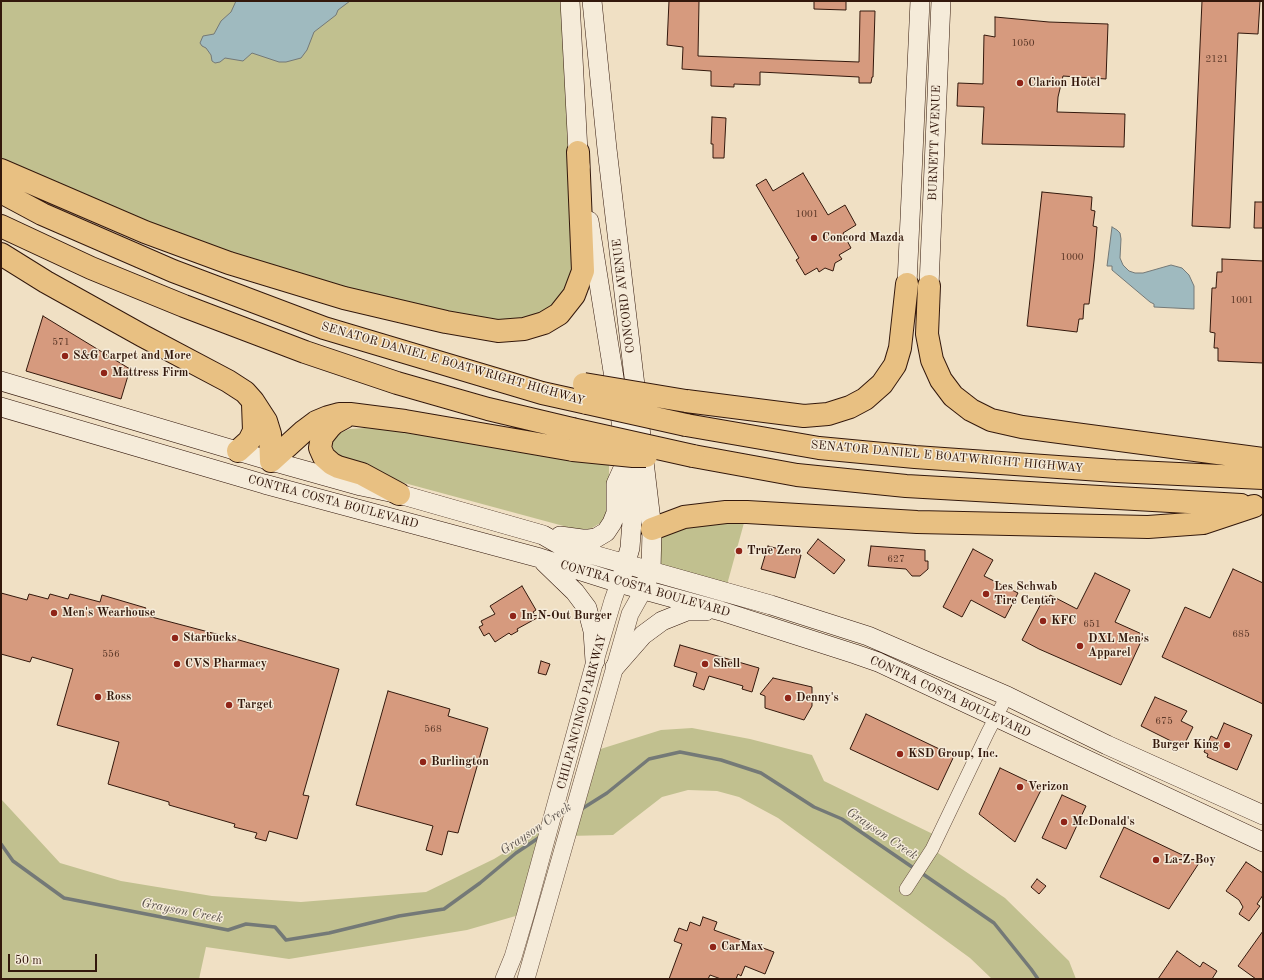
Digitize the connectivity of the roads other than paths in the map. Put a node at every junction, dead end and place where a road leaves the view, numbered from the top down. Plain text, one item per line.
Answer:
1 (570, 1) edge
2 (592, 1) edge
3 (920, 1) edge
4 (941, 1) edge
5 (578, 152) junction
6 (1, 170) edge
7 (1, 192) edge
8 (1, 226) edge
9 (1, 254) edge
10 (906, 284) joint
11 (929, 286) joint
12 (1, 381) edge
13 (586, 393) junction
14 (253, 401) junction
15 (1, 407) edge
16 (350, 414) junction
17 (572, 440) junction
18 (238, 451) junction
19 (627, 459) junction
20 (1263, 459) edge
21 (271, 461) junction
22 (1263, 478) edge
23 (399, 494) junction
24 (1259, 506) edge
25 (652, 529) junction
26 (543, 535) junction
27 (540, 558) junction
28 (626, 564) junction
29 (650, 571) junction
30 (620, 583) junction
31 (644, 589) junction
32 (721, 611) junction
33 (595, 661) junction
34 (615, 667) junction
35 (909, 677) junction
36 (985, 686) junction
37 (1007, 696) junction
38 (995, 718) junction
39 (576, 735) junction
40 (578, 796) junction
41 (1263, 815) edge
42 (1263, 842) edge
43 (543, 853) junction
44 (906, 889) dead end
45 (537, 941) junction
46 (504, 979) edge
47 (526, 979) edge

1 - 5 main road, CONCORD AVENUE
2 - 25 main road, CONCORD AVENUE
3 - 10 main road, BURNETT AVENUE
4 - 11 main road, BURNETT AVENUE
5 - 6 highway
5 - 19 main road, CONCORD AVENUE
7 - 13 highway, SENATOR DANIEL E BOATWRIGHT HIGHWAY
8 - 17 highway
9 - 14 highway
10 - 13 highway, bridge
11 - 20 highway
12 - 18 main road, CONTRA COSTA BOULEVARD
13 - 22 highway, SENATOR DANIEL E BOATWRIGHT HIGHWAY, bridge
14 - 18 highway
14 - 21 highway
15 - 27 main road, CONTRA COSTA BOULEVARD
16 - 17 highway
16 - 21 highway
16 - 23 highway
17 - 24 highway, bridge
18 - 21 main road, CONTRA COSTA BOULEVARD
19 - 26 main road
19 - 28 main road, CONCORD AVENUE
21 - 23 main road, CONTRA COSTA BOULEVARD
23 - 26 main road, CONTRA COSTA BOULEVARD
24 - 25 highway
25 - 29 main road, CONCORD AVENUE
26 - 28 main road, CONTRA COSTA BOULEVARD
27 - 30 main road, CONTRA COSTA BOULEVARD
27 - 33 main road
28 - 29 main road, CONTRA COSTA BOULEVARD
28 - 30 main road, CONCORD AVENUE
29 - 31 main road, CONCORD AVENUE
29 - 36 main road, CONTRA COSTA BOULEVARD
30 - 31 main road, CONTRA COSTA BOULEVARD
30 - 33 street, CHILPANCINGO PARKWAY
31 - 32 main road, CONTRA COSTA BOULEVARD
31 - 34 street, CHILPANCINGO PARKWAY
32 - 34 main road
32 - 35 main road, CONTRA COSTA BOULEVARD
33 - 39 street, CHILPANCINGO PARKWAY
34 - 40 street, CHILPANCINGO PARKWAY
35 - 36 main road
35 - 38 main road, CONTRA COSTA BOULEVARD
36 - 37 main road, CONTRA COSTA BOULEVARD
37 - 38 street
37 - 41 main road, CONTRA COSTA BOULEVARD
38 - 42 main road, CONTRA COSTA BOULEVARD
38 - 44 street
39 - 40 street
39 - 43 street, CHILPANCINGO PARKWAY
40 - 45 street, CHILPANCINGO PARKWAY
43 - 45 street
43 - 46 street, CHILPANCINGO PARKWAY
45 - 47 street, CHILPANCINGO PARKWAY

